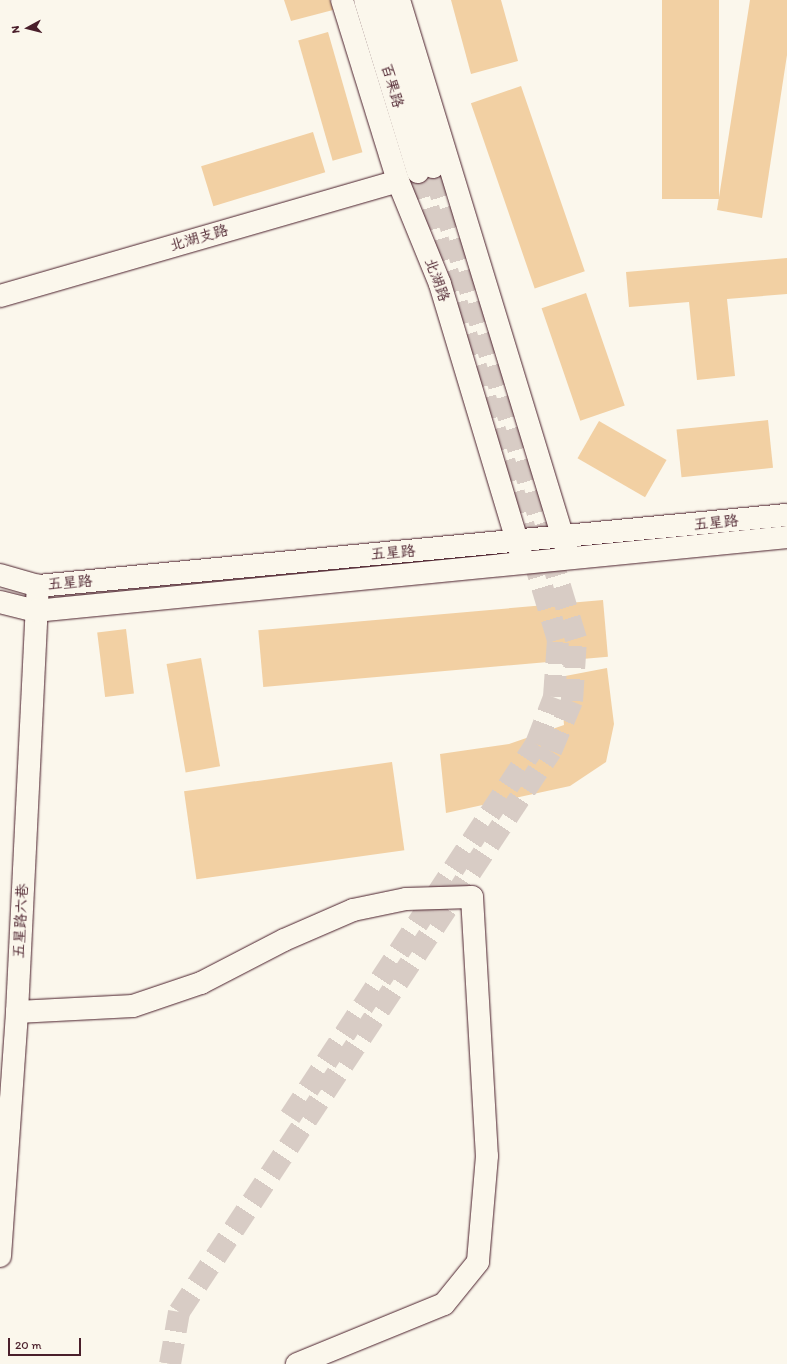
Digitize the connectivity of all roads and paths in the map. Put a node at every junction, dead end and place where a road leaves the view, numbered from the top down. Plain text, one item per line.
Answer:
1 (342, 0) edge
2 (365, 0) edge
3 (381, 0) edge
4 (399, 0) edge
5 (398, 181) junction
6 (0, 296) edge
7 (787, 515) edge
8 (563, 537) junction
9 (787, 537) edge
10 (517, 542) junction
11 (570, 560) junction
12 (524, 563) junction
13 (0, 575) edge
14 (38, 586) junction
15 (0, 602) edge
16 (35, 611) junction
17 (17, 1012) junction
18 (0, 1256) edge
19 (297, 1364) edge

1 - 5 main road, 北湖路
2 - 3 main road, 百果路
4 - 8 main road
5 - 6 main road, 北湖支路
5 - 10 main road, 北湖路
7 - 8 main road, 五星路
8 - 10 main road, 五星路
8 - 11 main road
9 - 11 main road, 五星路
10 - 12 main road, 北湖路
10 - 14 main road, 五星路
11 - 12 main road, 五星路
12 - 16 main road, 五星路
13 - 14 main road, 五星路
14 - 16 main road, 五星路六巷
15 - 16 main road, 五星路
16 - 17 main road, 五星路六巷
17 - 18 main road, 五星路六巷
17 - 19 main road

